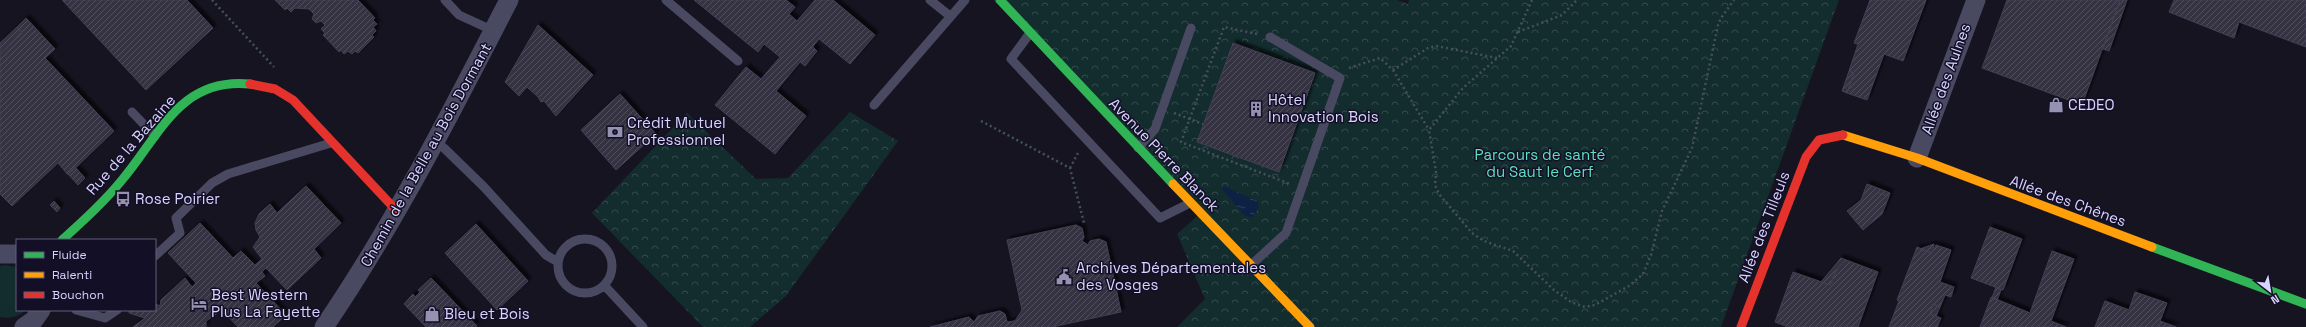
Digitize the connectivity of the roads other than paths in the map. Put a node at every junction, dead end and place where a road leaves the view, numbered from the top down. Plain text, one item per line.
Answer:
1 (509, 0) edge
2 (666, 0) edge
3 (930, 0) edge
4 (965, 0) edge
5 (1000, 0) edge
6 (1976, 0) edge
7 (449, 1) edge
8 (950, 16) junction
9 (1191, 28) dead end
10 (494, 31) junction
11 (1030, 33) junction
12 (1270, 37) road end
13 (738, 60) dead end
14 (874, 105) dead end
15 (132, 112) dead end
16 (155, 136) junction
17 (1819, 140) joint
18 (436, 142) junction
19 (332, 143) junction
20 (1138, 148) junction
21 (1917, 158) junction
22 (1190, 202) junction
23 (396, 209) junction
24 (63, 239) edge
25 (0, 254) edge
26 (16, 254) edge
27 (156, 255) edge
28 (558, 262) junction
29 (1251, 265) junction
30 (604, 285) junction
31 (2306, 304) edge
32 (80, 311) edge
33 (116, 311) edge
34 (324, 327) edge
35 (643, 327) edge
36 (1310, 327) edge
37 (1741, 327) edge

1 - 10 street, Chemin de la Belle au Bois Dormant
2 - 13 lane
3 - 8 lane
4 - 8 lane
5 - 11 street, Avenue Pierre Blanck
6 - 21 street, Allée des Aulnes
7 - 10 lane
8 - 14 lane
9 - 20 lane
10 - 18 street, Chemin de la Belle au Bois Dormant
11 - 20 street, Avenue Pierre Blanck
11 - 22 lane
12 - 29 lane
15 - 16 lane
16 - 19 street, Rue de la Bazaine
16 - 24 street, Rue de la Bazaine
17 - 21 street, Allée des Chênes
17 - 37 street, Allée des Tilleuls
18 - 23 street, Chemin de la Belle au Bois Dormant
18 - 28 lane
19 - 23 street, Rue de la Bazaine
19 - 27 lane
20 - 22 street, Avenue Pierre Blanck
21 - 31 street, Allée des Chênes
22 - 29 street, Avenue Pierre Blanck
23 - 34 street, Chemin de la Belle au Bois Dormant
25 - 26 street
28 - 30 lane
28 - 30 lane
29 - 36 street, Avenue Pierre Blanck
30 - 35 lane
32 - 33 lane

